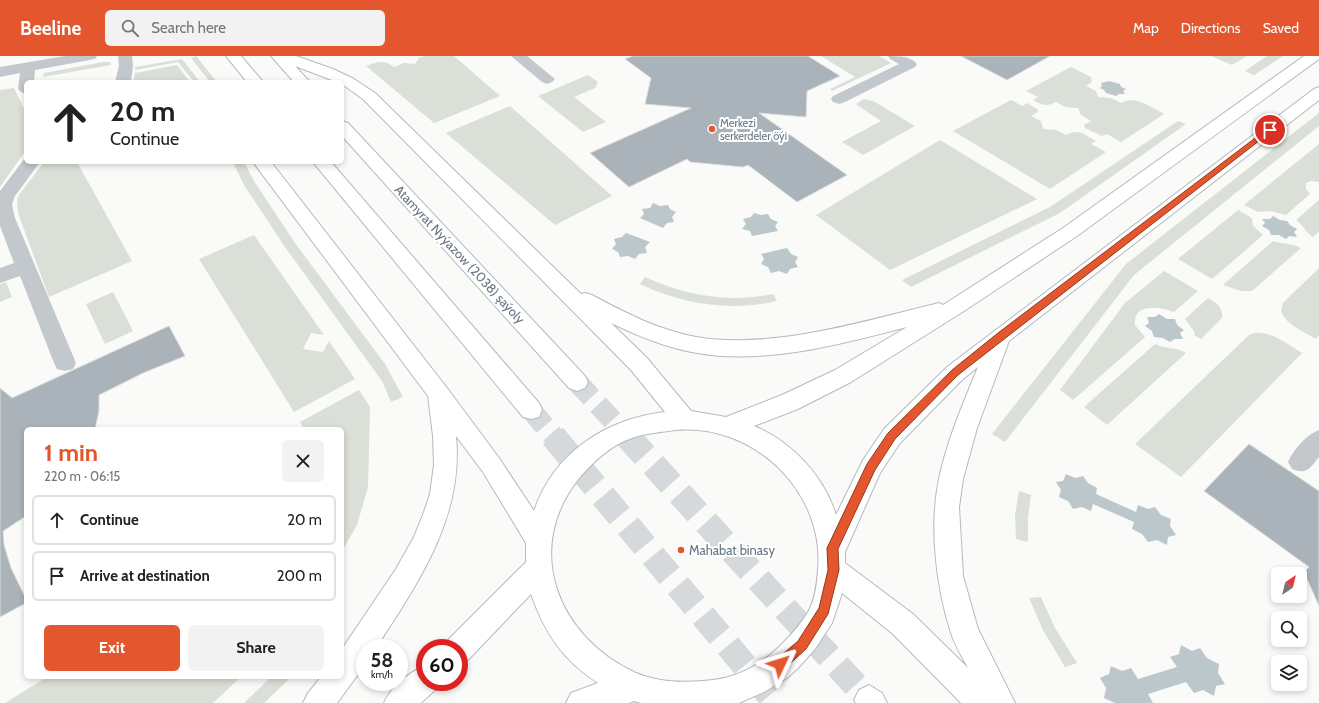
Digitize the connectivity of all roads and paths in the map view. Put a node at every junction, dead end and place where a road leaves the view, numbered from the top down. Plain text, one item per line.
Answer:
1 (90, 56) edge
2 (278, 56) edge
3 (282, 56) edge
4 (518, 56) edge
5 (895, 56) edge
6 (1314, 56) edge
7 (237, 60) edge
8 (28, 67) junction
9 (0, 72) edge
10 (547, 78) dead end
11 (27, 80) edge
12 (244, 80) edge
13 (253, 80) edge
14 (300, 80) edge
15 (1319, 92) edge
16 (839, 99) dead end
17 (344, 128) edge
18 (29, 164) edge
19 (263, 164) edge
20 (324, 164) edge
21 (25, 266) junction
22 (0, 276) edge
23 (561, 286) junction
24 (957, 306) junction
25 (1001, 336) junction
26 (65, 363) dead end
27 (577, 382) tunnel mouth
28 (439, 394) junction
29 (531, 410) tunnel mouth
30 (685, 420) junction
31 (728, 426) junction
32 (1319, 440) edge
33 (1300, 462) dead end
34 (538, 539) junction
35 (833, 559) junction
36 (538, 568) junction
37 (468, 640) edge
38 (344, 669) edge
39 (336, 679) edge
40 (634, 687) junction
41 (416, 688) edge
42 (684, 700) edge
43 (318, 703) edge
44 (399, 703) edge
45 (581, 703) edge
46 (982, 703) edge
47 (1000, 703) edge

1 - 8 street
2 - 14 main road
3 - 23 main road
4 - 10 street
5 - 16 street
6 - 24 main road
7 - 12 main road
7 - 13 main road
8 - 9 street
8 - 11 street
15 - 25 main road
17 - 27 main road, Atamyrat Nyýazow (2038) şaýoly
18 - 21 street
19 - 28 main road
20 - 29 main road
21 - 22 street
21 - 26 street
23 - 24 main road
23 - 30 main road
24 - 31 main road
25 - 35 main road
25 - 47 main road
28 - 34 main road
28 - 38 main road
30 - 31 main road
30 - 34 main road
31 - 35 main road
32 - 33 street
34 - 36 main road
35 - 42 main road
35 - 46 main road
36 - 37 main road
36 - 40 main road
39 - 43 main road
40 - 42 main road
40 - 45 main road
41 - 44 main road

